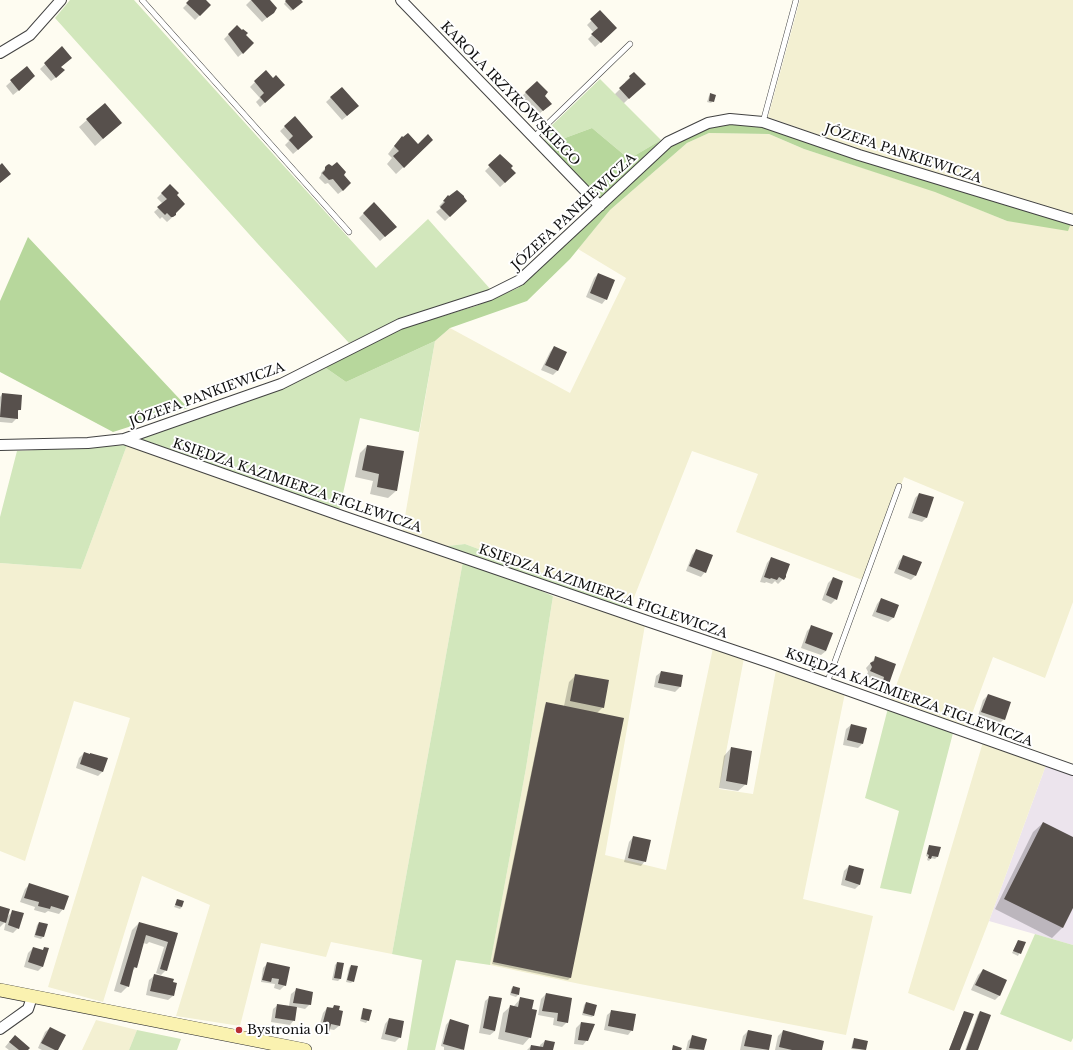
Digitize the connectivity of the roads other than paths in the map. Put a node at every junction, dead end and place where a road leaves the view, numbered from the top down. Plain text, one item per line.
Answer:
1 (61, 0) edge
2 (142, 0) edge
3 (401, 0) edge
4 (796, 0) edge
5 (630, 44) dead end
6 (0, 53) edge
7 (763, 122) junction
8 (534, 137) junction
9 (600, 206) junction
10 (1073, 220) edge
11 (349, 232) dead end
12 (124, 439) junction
13 (0, 445) edge
14 (899, 486) dead end
15 (827, 683) junction
16 (1073, 770) edge
17 (0, 990) edge
18 (32, 997) junction
19 (0, 1029) edge
20 (284, 1048) edge
21 (305, 1050) edge

1 - 6 street
2 - 11 lane
3 - 8 street, KAROLA IRZYKOWSKIEGO
4 - 7 lane
5 - 8 lane
7 - 9 street, JÓZEFA PANKIEWICZA
7 - 10 street, JÓZEFA PANKIEWICZA
8 - 9 street, KAROLA IRZYKOWSKIEGO
9 - 12 street, JÓZEFA PANKIEWICZA
12 - 13 street, JÓZEFA PANKIEWICZA
12 - 15 street, KSIĘDZA KAZIMIERZA FIGLEWICZA
14 - 15 lane
15 - 16 street, KSIĘDZA KAZIMIERZA FIGLEWICZA
17 - 18 street
18 - 19 street
18 - 20 street
20 - 21 street

